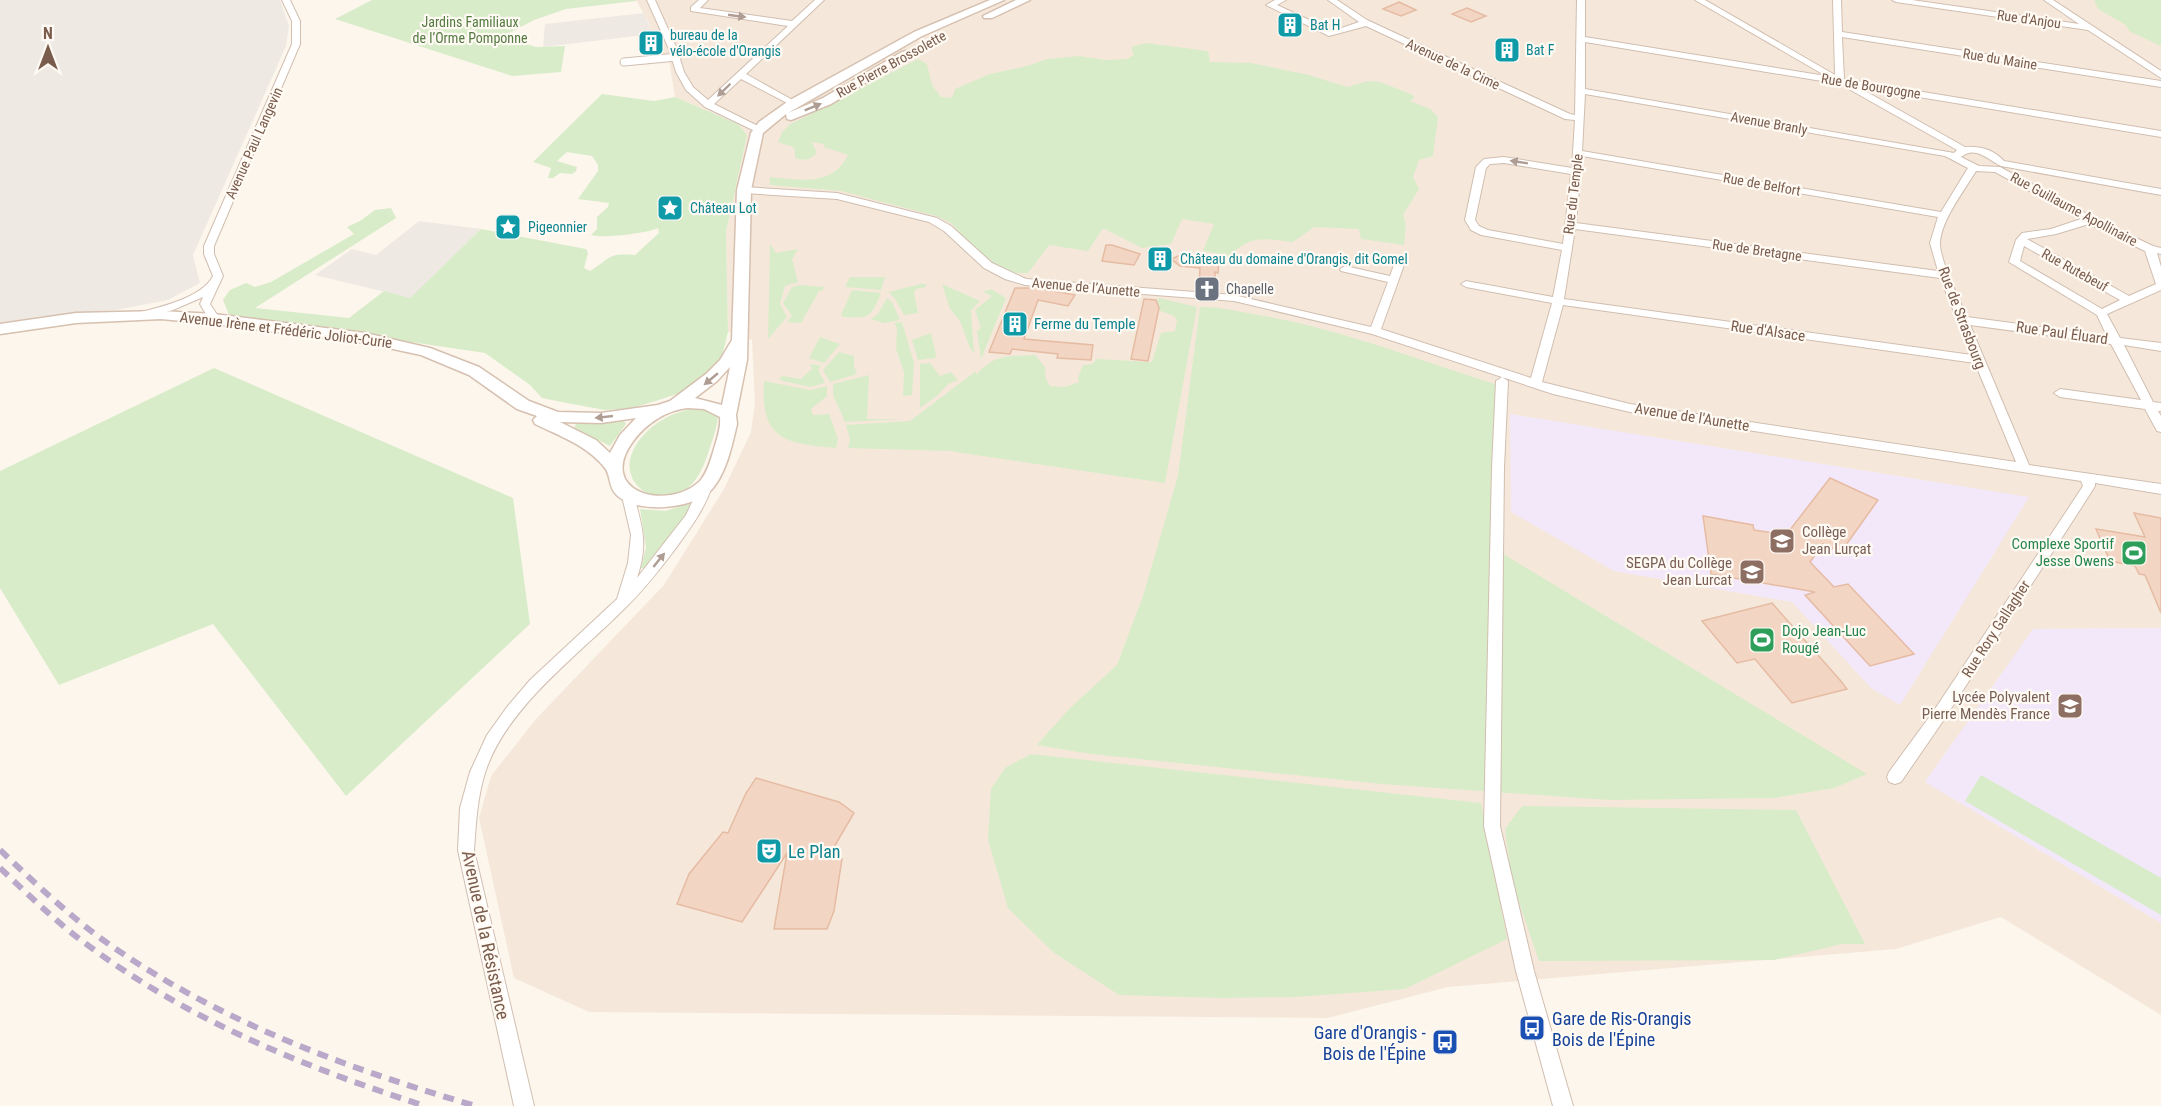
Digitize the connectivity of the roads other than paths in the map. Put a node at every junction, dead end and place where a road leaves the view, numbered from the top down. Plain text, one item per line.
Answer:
1 (286, 0) edge
2 (651, 0) edge
3 (704, 0) edge
4 (820, 0) edge
5 (999, 0) edge
6 (1024, 0) edge
7 (1282, 0) edge
8 (1332, 0) edge
9 (1581, 0) edge
10 (1700, 0) edge
11 (1837, 0) edge
12 (1896, 0) edge
13 (2048, 0) edge
14 (1366, 23) junction
15 (793, 24) junction
16 (2090, 28) junction
17 (1839, 34) junction
18 (1582, 39) junction
19 (650, 46) dead end
20 (677, 57) junction
21 (660, 58) junction
22 (624, 62) dead end
23 (740, 75) junction
24 (2161, 75) edge
25 (1840, 81) junction
26 (2161, 84) edge
27 (1581, 90) junction
28 (794, 103) junction
29 (708, 105) junction
30 (1580, 118) junction
31 (759, 130) junction
32 (2161, 134) edge
33 (1579, 153) junction
34 (1960, 154) junction
35 (1999, 166) junction
36 (1973, 168) junction
37 (1577, 172) junction
38 (744, 190) junction
39 (2161, 192) edge
40 (1944, 215) junction
41 (2090, 220) junction
42 (1570, 225) junction
43 (2021, 240) junction
44 (1567, 248) junction
45 (2156, 250) edge
46 (1399, 265) dead end
47 (1345, 269) dead end
48 (1944, 275) junction
49 (1394, 280) junction
50 (1466, 284) dead end
51 (2161, 284) edge
52 (213, 285) junction
53 (1234, 298) joint
54 (2128, 300) junction
55 (1558, 301) junction
56 (2101, 313) junction
57 (140, 315) junction
58 (214, 319) junction
59 (1962, 320) junction
60 (0, 329) edge
61 (1375, 331) junction
62 (0, 336) edge
63 (2116, 341) junction
64 (738, 342) junction
65 (2161, 347) edge
66 (1978, 360) junction
67 (1502, 381) dead end
68 (1535, 384) junction
69 (2060, 393) dead end
70 (668, 407) junction
71 (2155, 407) edge
72 (728, 415) junction
73 (2161, 428) edge
74 (614, 467) junction
75 (2025, 469) junction
76 (2087, 478) junction
77 (706, 486) junction
78 (2161, 489) edge
79 (628, 496) junction
80 (621, 604) junction
81 (1895, 777) dead end
82 (524, 1106) edge
83 (1563, 1106) edge

1 - 52 street, Avenue Paul Langevin
2 - 20 street
3 -> 15 street
4 - 15 street
5 - 28 main road, Rue Pierre Brossolette
31 -> 6 main road, Rue Pierre Brossolette
7 - 14 street
8 - 14 street, Avenue de la Cime
9 - 18 street, Rue du Temple
10 - 25 street
11 - 17 street
12 - 16 street, Rue d'Anjou
13 - 16 street
14 - 30 street, Avenue de la Cime
15 - 23 street
16 - 24 street
17 - 25 street
17 - 26 street, Rue du Maine
18 - 25 street, Rue de Bourgogne
18 - 27 street, Rue du Temple
19 - 21 street
20 - 21 street
20 - 29 street
21 - 22 street
23 - 28 street
23 -> 29 street
25 - 32 street, Rue de Bourgogne
25 - 34 street
27 - 30 street, Rue du Temple
27 - 34 street, Avenue Branly
28 - 31 main road, Rue Pierre Brossolette
29 - 31 street
30 - 33 street, Rue du Temple
31 - 38 main road
33 - 37 street, Rue du Temple
33 - 40 street, Rue de Belfort
34 - 35 street, Avenue Branly
34 - 36 street
35 - 36 street
35 - 39 street
35 - 41 street, Rue Guillaume Apollinaire
36 - 40 street, Rue de Strasbourg
37 - 42 street, Rue du Temple
37 -> 44 street
38 - 53 street, Avenue de l’Aunette
38 - 64 main road
40 - 48 street, Rue de Strasbourg
41 - 43 street
41 - 45 street, Rue Guillaume Apollinaire
42 - 44 street, Rue du Temple
42 - 48 street, Rue de Bretagne
43 - 54 street, Rue Rutebeuf
43 - 56 street
44 - 55 street, Rue du Temple
45 - 51 street, Rue Guillaume Apollinaire
46 - 49 street
47 - 49 street
48 - 59 street, Rue de Strasbourg
49 - 61 street
50 - 55 street, Rue d'Alsace
51 - 54 street, Rue Guillaume Apollinaire
52 - 57 street
52 - 58 street, Avenue Paul Langevin
53 - 61 street, Avenue de l'Aunette
54 - 56 street, Rue Guillaume Apollinaire
55 - 66 street, Rue d'Alsace
55 - 68 street, Rue du Temple
56 - 63 street
57 - 58 main road, Avenue Irène et Frédéric Joliot-Curie
57 - 60 main road, Avenue Irène et Frédéric Joliot-Curie
70 -> 58 main road, Avenue Irène et Frédéric Joliot-Curie
59 - 63 street, Rue Paul Éluard
59 - 66 street, Rue de Strasbourg
61 - 68 street, Avenue de l'Aunette
62 - 74 main road, Avenue Irène et Frédéric Joliot-Curie
63 - 65 street, Rue Paul Éluard
63 - 71 street
64 -> 70 main road
64 - 72 main road
66 - 75 street, Rue de Strasbourg
67 - 83 street
68 - 75 street, Avenue de l'Aunette
69 - 71 street
70 - 72 main road
70 - 74 main road
71 - 73 street
72 - 77 main road
74 - 79 main road
75 - 76 street, Avenue de l'Aunette
76 - 78 street, Avenue de l'Aunette
76 - 81 street, Rue Rory Gallagher
77 - 79 main road
80 -> 77 street, Avenue de la Résistance
79 - 80 street, Avenue de la Résistance
80 - 82 street, Avenue de la Résistance

